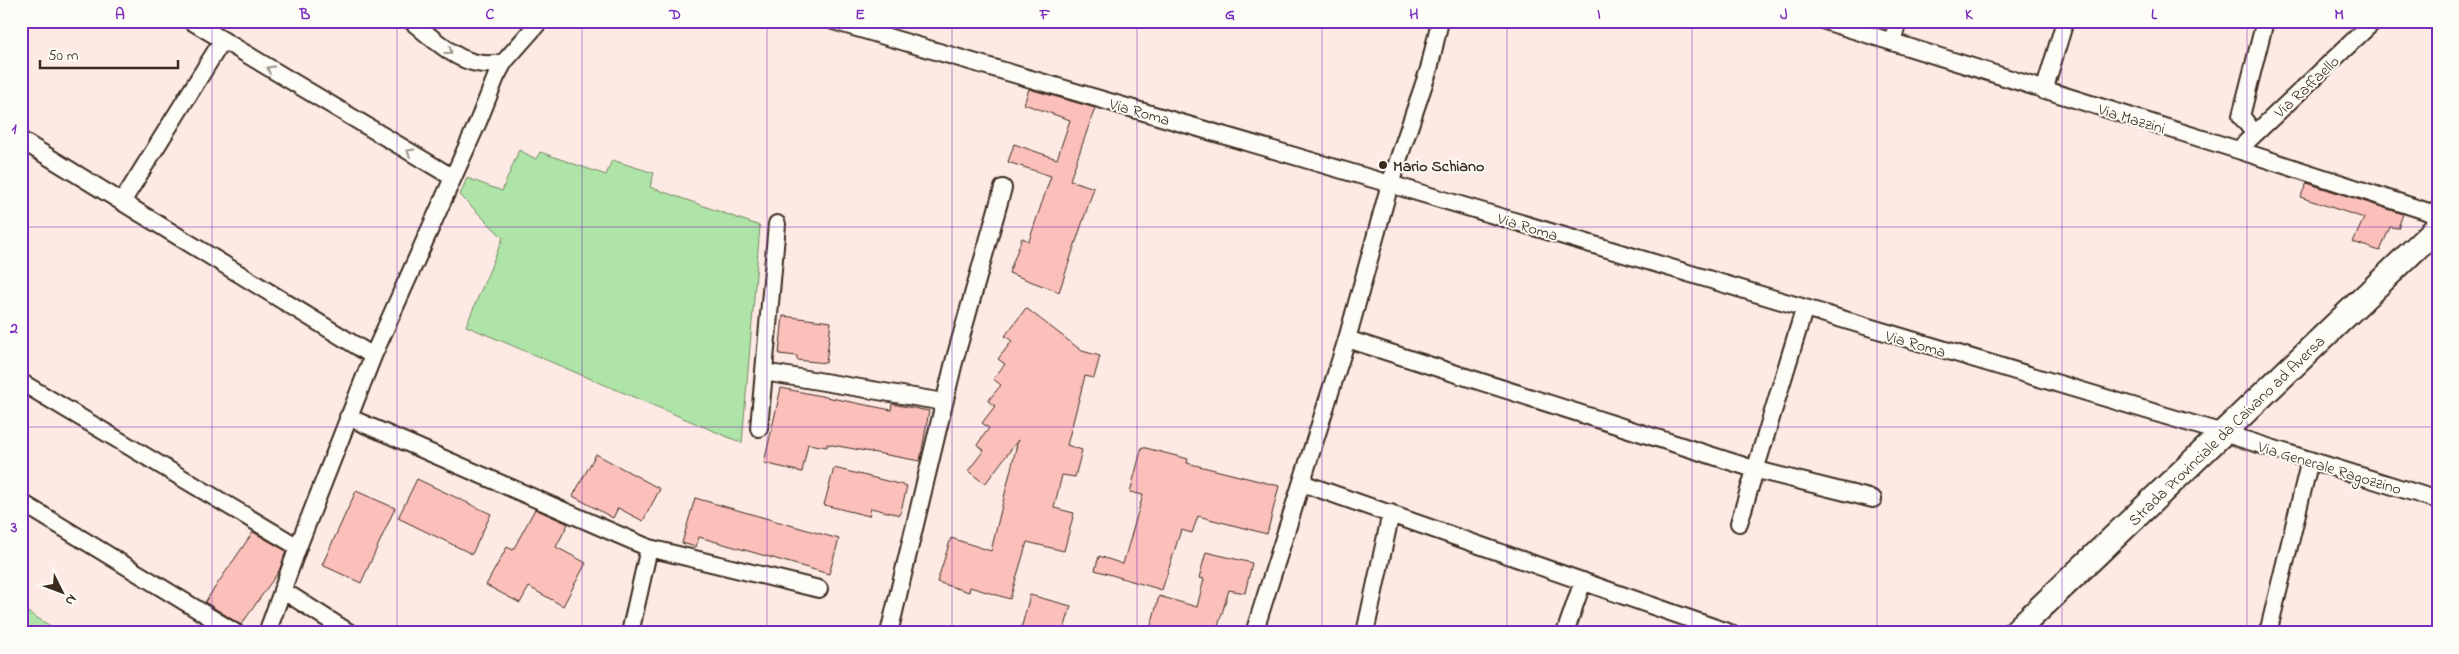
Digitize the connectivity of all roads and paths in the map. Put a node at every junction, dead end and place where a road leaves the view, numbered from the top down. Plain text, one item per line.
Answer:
1 (191, 21) edge
2 (411, 21) edge
3 (540, 21) edge
4 (833, 21) edge
5 (1440, 21) edge
6 (1825, 21) edge
7 (1898, 21) edge
8 (2065, 21) edge
9 (2265, 21) edge
10 (2374, 21) edge
11 (222, 41) junction
12 (1892, 42) junction
13 (504, 62) junction
14 (2044, 91) junction
15 (2255, 134) junction
16 (21, 140) edge
17 (2238, 150) junction
18 (452, 177) junction
19 (1390, 184) junction
20 (1003, 188) dead end
21 (122, 202) junction
22 (2438, 215) edge
23 (777, 224) dead end
24 (2438, 227) edge
25 (1804, 310) junction
26 (1347, 339) junction
27 (373, 356) junction
28 (764, 372) junction
29 (21, 382) edge
30 (944, 402) junction
31 (348, 417) junction
32 (759, 428) dead end
33 (2223, 433) junction
34 (2310, 460) junction
35 (1757, 470) junction
36 (1302, 483) junction
37 (1873, 499) dead end
38 (2438, 500) edge
39 (21, 502) edge
40 (1391, 513) junction
41 (1739, 523) dead end
42 (298, 547) junction
43 (649, 548) junction
44 (1582, 581) junction
45 (819, 589) dead end
46 (282, 590) junction
47 (236, 633) edge
48 (267, 633) edge
49 (350, 633) edge
50 (630, 633) edge
51 (889, 633) edge
52 (1254, 633) edge
53 (1365, 633) edge
54 (1565, 633) edge
55 (1730, 633) edge
56 (2014, 633) edge
57 (2268, 633) edge

1 - 11 street
2 -> 13 street
3 - 13 street
4 - 19 street, Via Roma
5 - 19 street
6 - 12 street, Via Mazzini
7 - 12 street
8 - 14 street
9 - 15 street
10 - 15 street, Via Raffaello
18 -> 11 street
11 - 21 street
12 - 14 street, Via Mazzini
13 - 18 street
14 - 17 street, Via Mazzini
15 - 17 street, Via Raffaello
16 - 21 street
17 - 22 street, Via Mazzini
18 - 27 street
19 - 25 street, Via Roma
19 - 26 street
20 - 30 street
21 - 27 street
23 - 28 street
24 - 33 main road, Strada Provinciale da Caivano ad Aversa
25 - 33 street, Via Roma
25 - 35 street
26 - 35 street
26 - 36 street
27 - 31 street
28 - 30 street
28 - 32 street
29 - 42 street
30 - 51 street
31 - 42 street
31 - 43 street
33 - 34 street, Via Generale Ragozzino
33 - 56 main road, Strada Provinciale da Caivano ad Aversa
34 - 38 street, Via Generale Ragozzino
34 - 57 street
35 - 37 street
35 - 41 street
36 - 40 street
36 - 52 street
39 - 47 street
40 - 44 street
40 - 53 street
42 - 46 street
43 - 45 street
43 - 50 street
44 - 54 street
44 - 55 street
46 - 48 street
46 - 49 street

